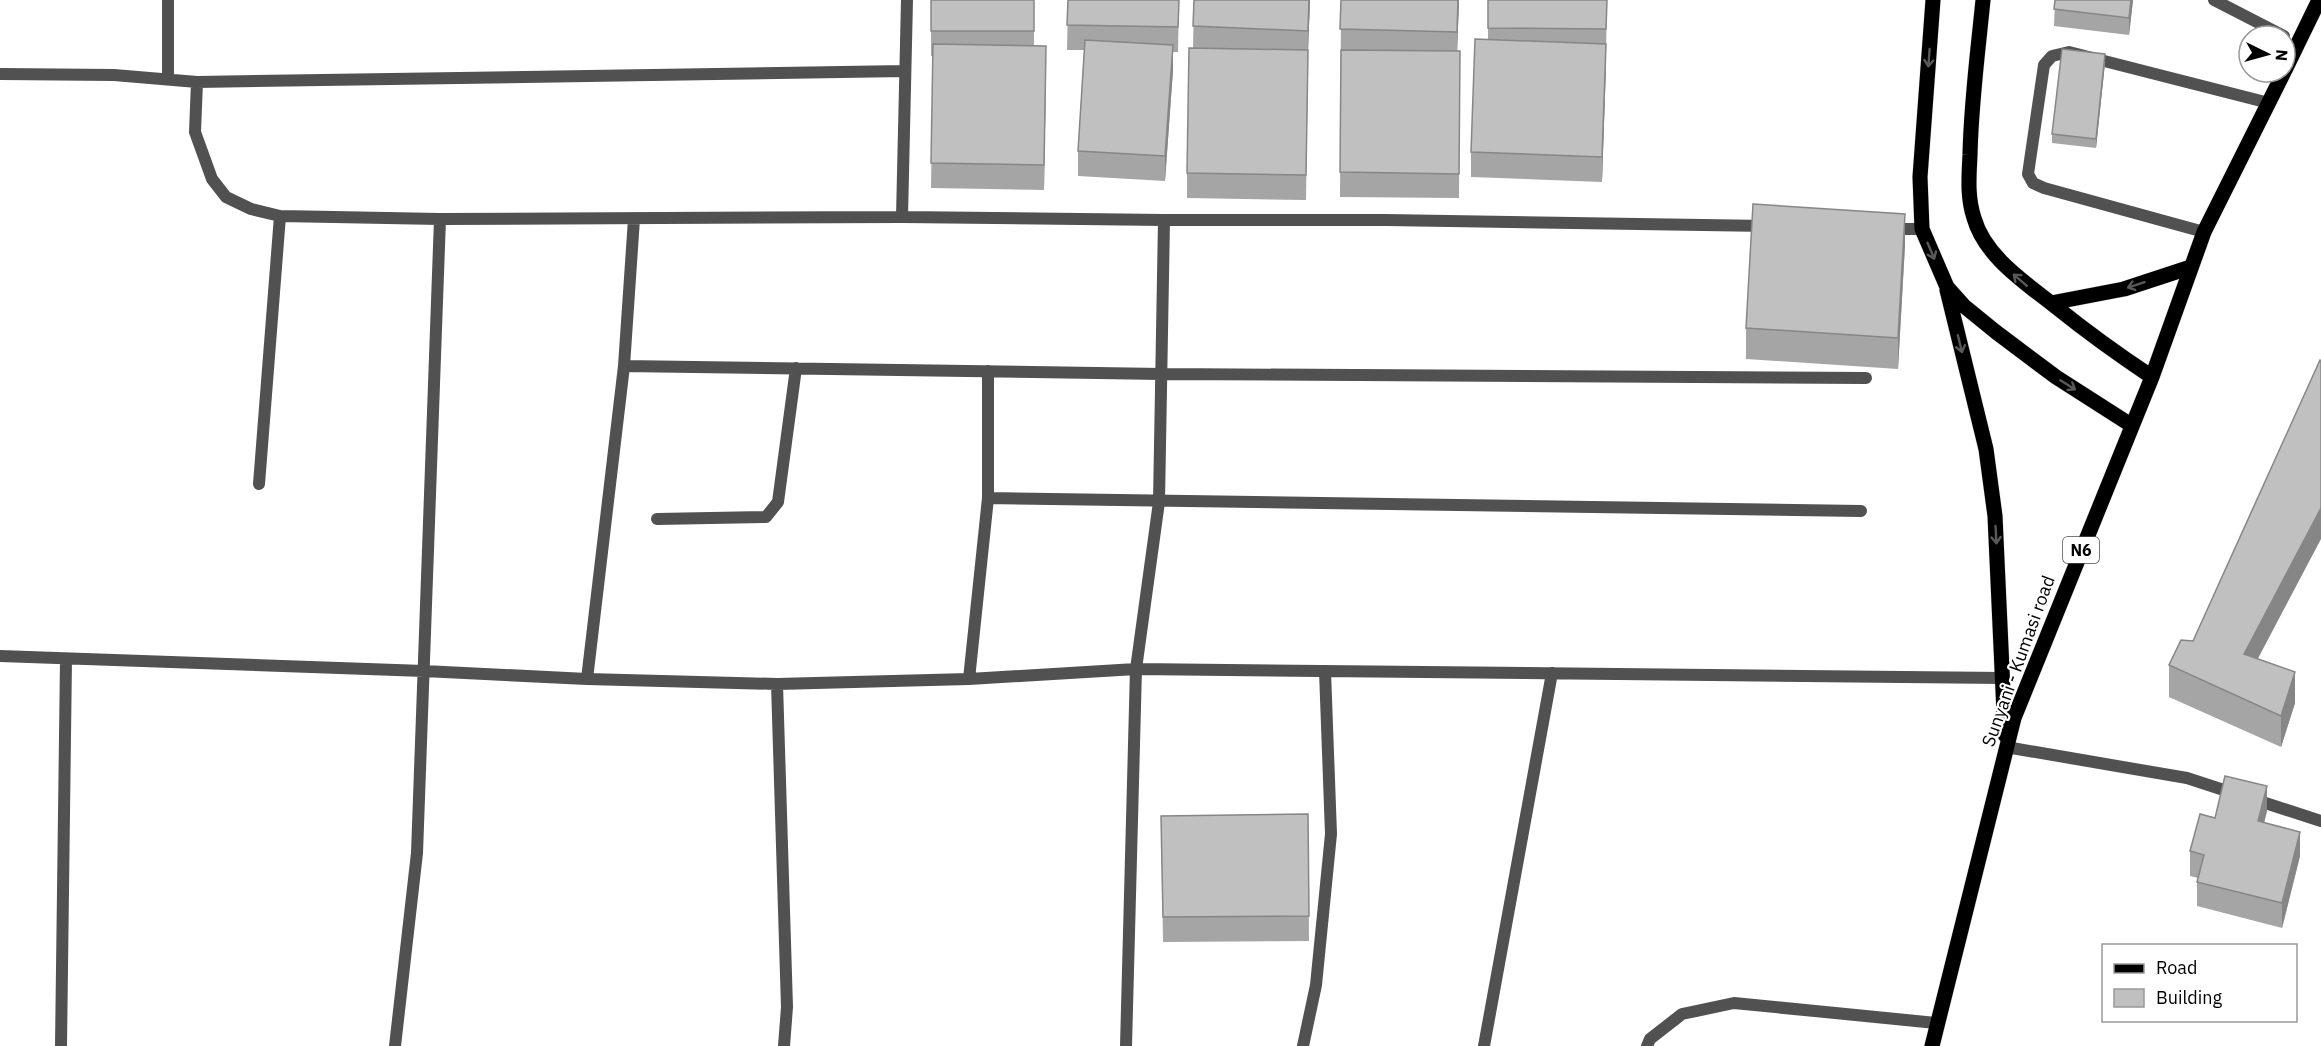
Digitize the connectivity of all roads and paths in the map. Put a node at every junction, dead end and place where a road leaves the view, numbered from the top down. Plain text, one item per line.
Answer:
1 (168, 0) edge
2 (907, 0) edge
3 (1933, 0) edge
4 (1983, 0) edge
5 (2214, 0) edge
6 (2319, 0) edge
7 (2261, 24) edge
8 (2297, 28) edge
9 (905, 71) junction
10 (0, 74) edge
11 (168, 79) junction
12 (197, 82) junction
13 (2278, 84) edge
14 (2269, 103) junction
15 (280, 216) junction
16 (902, 217) junction
17 (440, 219) junction
18 (634, 219) junction
19 (1164, 220) junction
20 (1779, 227) edge
21 (1874, 228) edge
22 (1922, 229) junction
23 (2204, 232) junction
24 (2191, 267) junction
25 (1947, 287) junction
26 (2051, 303) junction
27 (624, 366) junction
28 (796, 368) junction
29 (988, 371) junction
30 (1162, 374) junction
31 (2152, 377) junction
32 (1866, 378) dead end
33 (2131, 425) junction
34 (260, 484) dead end
35 (988, 498) junction
36 (1159, 502) junction
37 (1861, 512) dead end
38 (657, 519) dead end
39 (0, 656) edge
40 (66, 659) junction
41 (1136, 669) junction
42 (424, 671) junction
43 (1325, 671) junction
44 (1552, 673) junction
45 (2002, 678) junction
46 (587, 679) junction
47 (969, 679) junction
48 (777, 684) junction
49 (2006, 747) junction
50 (2321, 821) edge
51 (1936, 1023) junction
52 (60, 1046) edge
53 (395, 1046) edge
54 (784, 1046) edge
55 (1126, 1046) edge
56 (1303, 1046) edge
57 (1484, 1046) edge
58 (1647, 1046) edge
59 (1932, 1046) edge

1 - 11 street
2 - 9 street
3 -> 22 main road
26 -> 4 main road
5 - 7 street
6 - 8 main road, Sunyani - Kumasi road / N6
9 - 12 street
9 - 16 street
10 - 11 street
11 - 12 street
12 - 15 street
13 - 14 main road, Sunyani - Kumasi road / N6
14 - 23 main road, Sunyani - Kumasi road / N6
14 - 23 street
15 - 17 street
15 - 34 street
16 - 18 street
16 - 19 street
17 - 18 street
17 - 42 street
18 - 27 street
19 - 20 street
19 - 30 street
21 - 22 street
22 -> 25 main road
23 - 24 main road, Sunyani - Kumasi road / N6
24 -> 26 main road
24 - 31 main road, Sunyani - Kumasi road / N6
25 -> 33 main road
25 -> 45 main road
26 - 31 main road
27 - 28 street
27 - 46 street
28 - 29 street
28 - 38 street
29 - 30 street
29 - 35 street
30 - 32 street
30 - 36 street
31 - 33 main road, Sunyani - Kumasi road / N6
33 - 49 main road, Sunyani - Kumasi road / N6
35 - 36 street
35 - 47 street
36 - 37 street
36 - 41 street
39 - 40 street
40 - 42 street
40 - 52 street
41 - 43 street
41 - 47 street
41 - 55 street
42 - 46 street
42 - 53 street
43 - 44 street
43 - 56 street
44 - 45 street
44 - 57 street
45 - 49 main road
46 - 48 street
47 - 48 street
48 - 54 street
49 - 50 street
49 - 51 main road, Sunyani - Kumasi road / N6
51 - 58 street
51 - 59 main road, Sunyani - Kumasi road / N6

